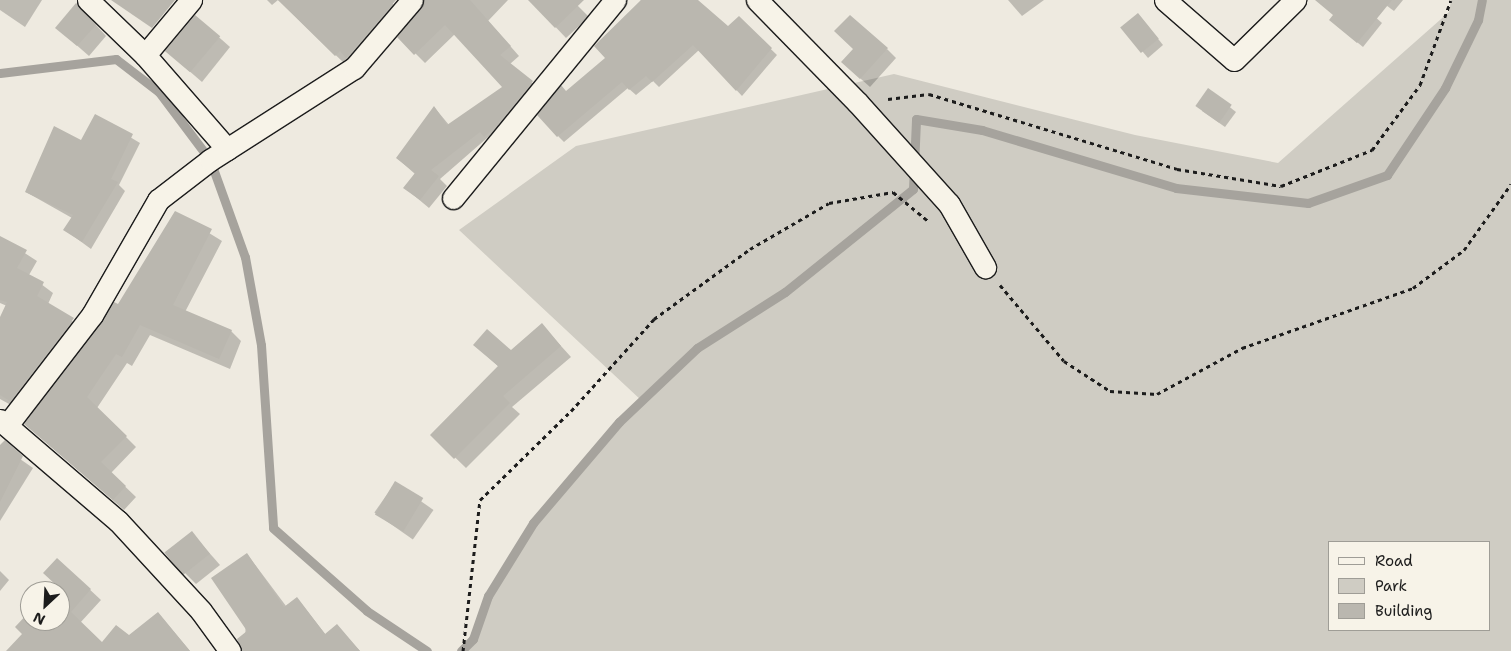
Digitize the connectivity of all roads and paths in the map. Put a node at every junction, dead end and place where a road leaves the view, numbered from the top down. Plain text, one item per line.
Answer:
1 (88, 0) edge
2 (191, 0) edge
3 (412, 0) edge
4 (614, 0) edge
5 (757, 0) edge
6 (1165, 0) edge
7 (1295, 0) edge
8 (1451, 0) edge
9 (145, 55) junction
10 (863, 108) junction
11 (227, 149) junction
12 (1511, 184) edge
13 (453, 198) dead end
14 (931, 223) dead end
15 (985, 267) joint
16 (4, 422) edge
17 (230, 651) edge
18 (463, 651) edge

1 - 9 street
2 - 9 street
3 - 11 street
4 - 13 street
5 - 10 street
6 - 7 street
8 - 10 path
9 - 11 street
10 - 15 street
11 - 16 street
12 - 15 path
14 - 18 path
16 - 17 street

